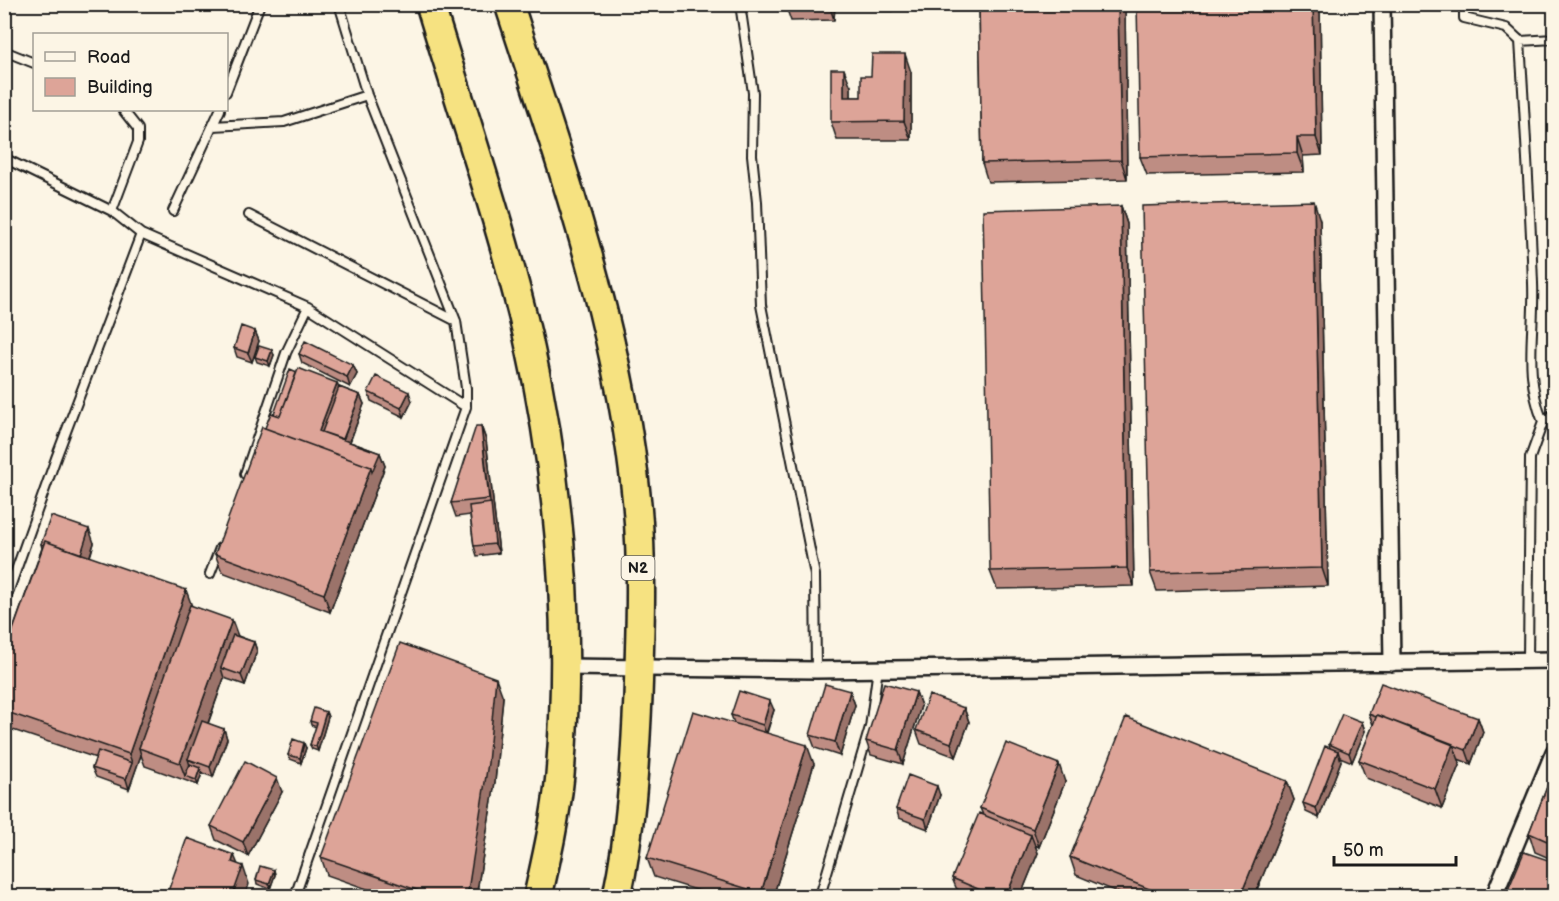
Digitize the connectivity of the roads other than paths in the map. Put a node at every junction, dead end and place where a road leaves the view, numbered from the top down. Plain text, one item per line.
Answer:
1 (260, 4) edge
2 (339, 4) edge
3 (430, 4) edge
4 (509, 4) edge
5 (740, 4) edge
6 (1382, 4) edge
7 (1464, 4) edge
8 (1554, 39) edge
9 (1520, 41) junction
10 (4, 51) edge
11 (33, 63) edge
12 (228, 87) edge
13 (367, 95) junction
14 (124, 111) edge
15 (220, 111) edge
16 (213, 126) junction
17 (4, 158) edge
18 (173, 210) dead end
19 (112, 212) junction
20 (249, 215) dead end
21 (141, 234) junction
22 (308, 308) junction
23 (456, 321) junction
24 (466, 407) junction
25 (1554, 413) edge
26 (1543, 423) junction
27 (243, 478) edge
28 (224, 534) edge
29 (210, 574) dead end
30 (4, 604) edge
31 (1528, 660) junction
32 (1554, 660) edge
33 (1392, 663) junction
34 (565, 667) junction
35 (639, 667) junction
36 (878, 668) junction
37 (816, 670) junction
38 (1554, 752) edge
39 (295, 897) edge
40 (538, 897) edge
41 (616, 897) edge
42 (820, 897) edge
43 (1494, 897) edge

1 - 12 lane
2 - 13 lane
3 - 34 highway
4 - 35 highway, N2
5 - 37 lane
6 - 33 street
7 - 9 lane
8 - 9 lane
9 - 26 lane
10 - 11 lane
13 - 16 lane
13 - 23 lane
14 - 19 lane
15 - 16 lane
16 - 18 lane
17 - 19 lane
19 - 21 lane
20 - 23 lane
21 - 22 lane
21 - 30 lane
22 - 24 lane
22 - 27 lane
23 - 24 lane
24 - 39 lane
25 - 26 lane
26 - 31 lane
28 - 29 lane
31 - 32 street
31 - 33 street
33 - 36 street
34 - 35 street
34 - 40 highway
35 - 37 street
35 - 41 highway, N2
36 - 37 street
36 - 42 lane
38 - 43 street

